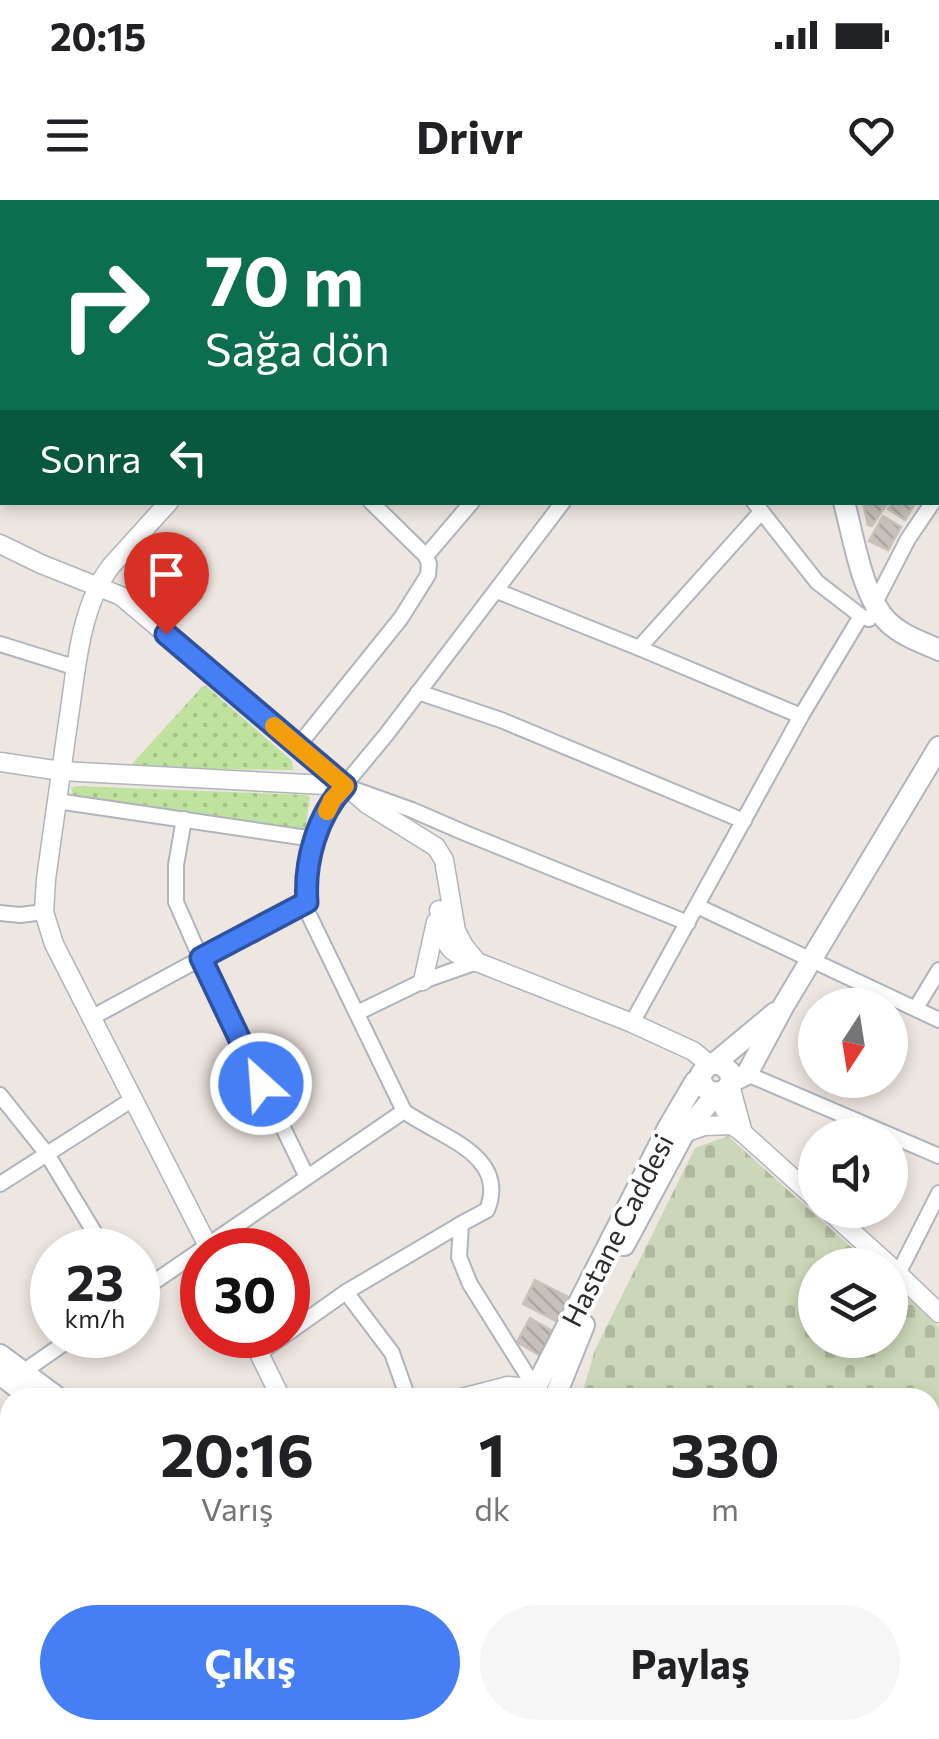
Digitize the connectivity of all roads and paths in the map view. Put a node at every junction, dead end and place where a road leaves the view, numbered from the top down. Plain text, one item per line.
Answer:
1 (166, 505) edge
2 (374, 505) edge
3 (469, 505) edge
4 (561, 505) edge
5 (845, 505) edge
6 (931, 505) edge
7 (758, 507) edge
8 (0, 544) edge
9 (426, 556) junction
10 (98, 586) junction
11 (497, 591) junction
12 (868, 609) junction
13 (0, 644) edge
14 (639, 648) junction
15 (939, 650) edge
16 (76, 668) junction
17 (418, 692) junction
18 (801, 716) junction
19 (298, 746) junction
20 (939, 747) edge
21 (0, 762) edge
22 (61, 771) junction
23 (345, 786) junction
24 (57, 801) junction
25 (184, 820) junction
26 (744, 821) junction
27 (314, 839) junction
28 (445, 872) junction
29 (307, 902) junction
30 (697, 906) junction
31 (439, 910) junction
32 (44, 912) junction
33 (0, 913) edge
34 (688, 923) junction
35 (201, 958) junction
36 (812, 958) junction
37 (477, 962) junction
38 (939, 970) edge
39 (423, 981) junction
40 (784, 1005) junction
41 (916, 1008) junction
42 (357, 1013) junction
43 (91, 1018) junction
44 (939, 1020) edge
45 (632, 1023) junction
46 (708, 1068) junction
47 (731, 1083) junction
48 (0, 1095) edge
49 (133, 1098) junction
50 (404, 1110) junction
51 (738, 1129) junction
52 (684, 1132) junction
53 (46, 1154) junction
54 (939, 1156) edge
55 (306, 1177) junction
56 (798, 1183) edge
57 (0, 1184) edge
58 (939, 1193) edge
59 (460, 1224) junction
60 (91, 1228) edge
61 (199, 1228) edge
62 (236, 1228) edge
63 (848, 1228) edge
64 (870, 1248) edge
65 (905, 1248) edge
66 (908, 1283) edge
67 (346, 1292) junction
68 (939, 1313) edge
69 (310, 1317) edge
70 (0, 1355) edge
71 (43, 1358) edge
72 (261, 1358) edge
73 (23, 1372) junction
74 (45, 1388) edge
75 (275, 1388) edge
76 (404, 1388) edge
77 (538, 1388) edge
78 (541, 1388) edge
79 (543, 1388) edge

1 - 10 street
2 - 9 street
3 - 9 street
4 - 11 street
5 - 12 main road
6 - 12 street
7 - 12 street
7 - 14 street
8 - 10 street
9 - 19 street
10 - 16 street
10 - 19 street
11 - 14 street
11 - 17 street
12 - 15 main road
12 - 18 street
13 - 16 street
14 - 18 street
16 - 22 street
17 - 23 street
17 - 26 street
18 - 26 street
19 - 23 street
20 - 36 main road, Hastane Caddesi
21 - 22 street
22 - 23 street
22 - 24 street
23 - 27 street
23 - 28 street
23 - 34 street
24 - 25 street
24 - 32 street
25 - 27 street
25 - 35 street
26 - 30 street
27 - 29 street
28 - 31 street
28 - 37 street
29 - 35 street
29 - 42 street
30 - 34 street
30 - 36 street
31 - 37 street
31 - 39 street
32 - 33 street
32 - 43 street
34 - 45 street
35 - 43 street
35 - 55 street
36 - 40 main road, Hastane Caddesi
36 - 41 street
37 - 39 street
37 - 45 street
38 - 41 street
39 - 42 street
40 - 46 main road, Hastane Caddesi
40 - 47 main road, Hastane Caddesi
41 - 44 street
42 - 50 street
43 - 49 street
45 - 46 street
46 - 47 main road
46 - 78 main road, Hastane Caddesi
47 - 51 street
47 - 52 main road, Hastane Caddesi
47 - 54 street
48 - 53 street
49 - 53 street
49 - 61 street
50 - 55 street
50 - 59 street
51 - 52 street
51 - 56 street
52 - 79 main road, Hastane Caddesi
53 - 57 street
53 - 60 street
55 - 62 street
58 - 65 street
59 - 67 street
59 - 77 street
63 - 64 street
66 - 68 street
67 - 69 street
67 - 76 street
70 - 73 main road
71 - 73 street
72 - 75 street
73 - 74 main road

